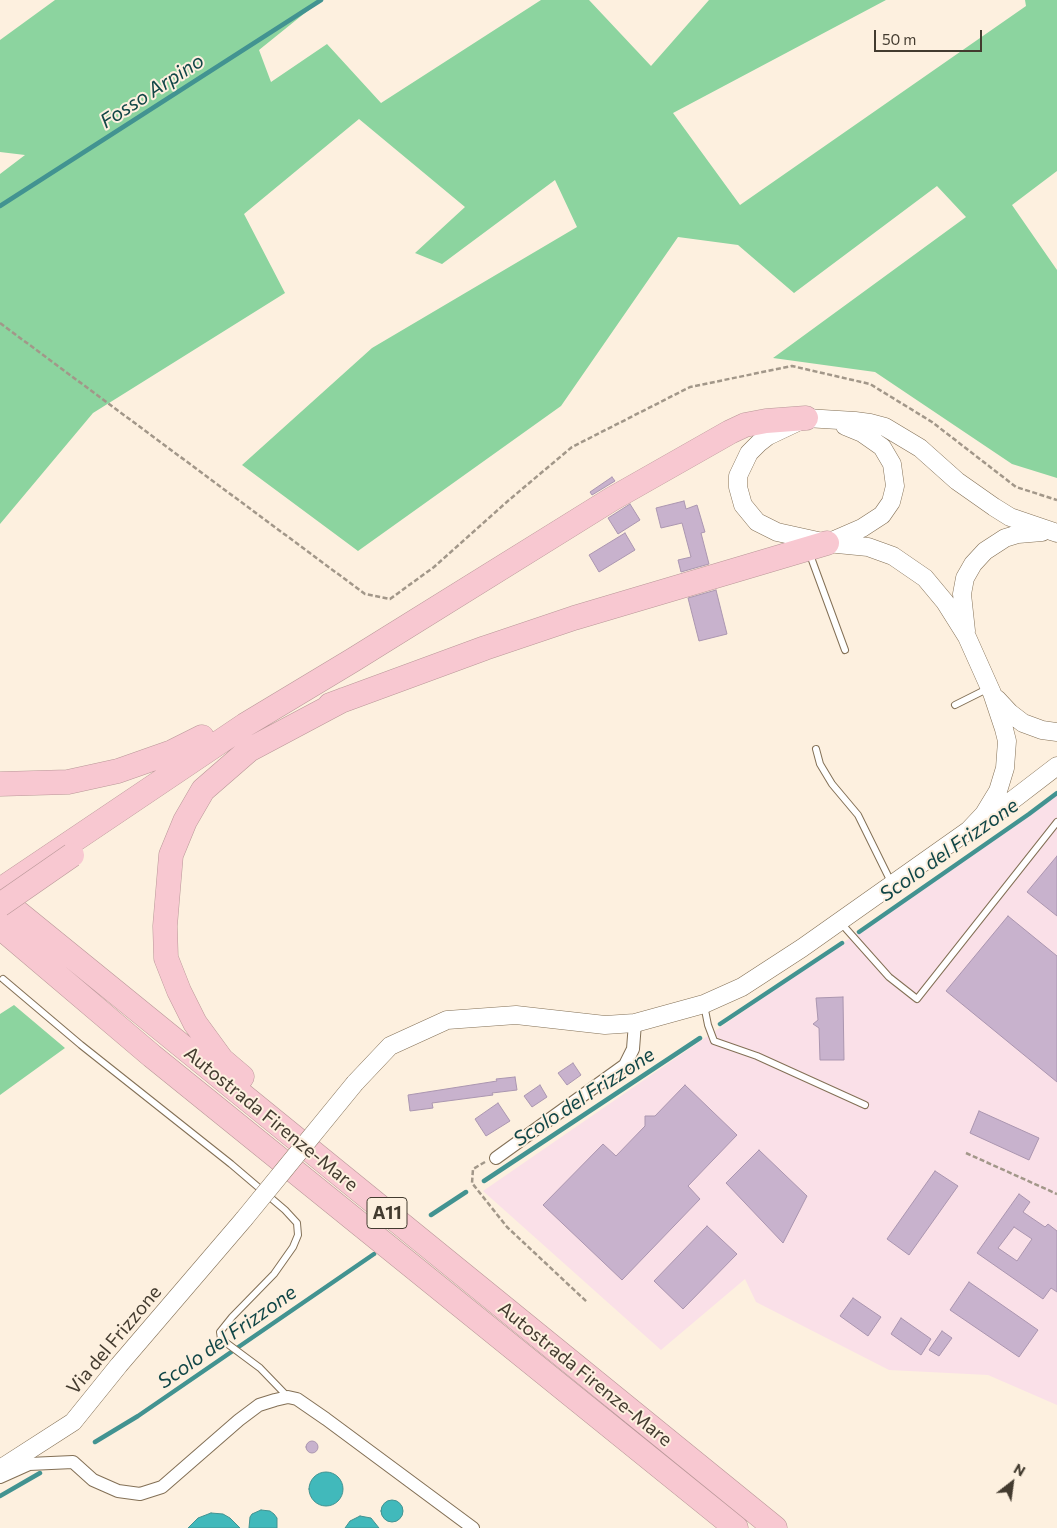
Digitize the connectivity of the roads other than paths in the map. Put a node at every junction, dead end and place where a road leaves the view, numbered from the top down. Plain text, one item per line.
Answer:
1 (812, 418) junction
2 (1055, 533) edge
3 (817, 546) junction
4 (966, 637) junction
5 (844, 650) dead end
6 (353, 660) junction
7 (991, 690) junction
8 (343, 700) junction
9 (954, 705) dead end
10 (1057, 732) edge
11 (816, 749) dead end
12 (1057, 766) edge
13 (0, 784) edge
14 (1057, 822) edge
15 (969, 830) junction
16 (68, 850) junction
17 (892, 884) junction
18 (0, 890) edge
19 (0, 898) edge
20 (0, 905) edge
21 (839, 921) junction
22 (0, 927) edge
23 (0, 946) edge
24 (3, 979) dead end
25 (704, 1004) junction
26 (635, 1023) junction
27 (152, 1056) junction
28 (865, 1105) dead end
29 (496, 1158) road end
30 (568, 1360) junction
31 (288, 1398) junction
32 (0, 1469) edge
33 (0, 1477) edge
34 (473, 1528) edge
35 (736, 1528) edge
36 (775, 1528) edge

1 - 2 street
1 - 3 street
1 - 3 street
1 - 6 highway
2 - 4 street
3 - 4 street
3 - 5 lane
3 - 8 highway
4 - 7 street
6 - 13 highway
6 - 16 highway
7 - 9 lane
7 - 10 street
7 - 15 street
8 - 16 highway
8 - 30 highway
11 - 17 lane
12 - 15 street
14 - 21 lane
15 - 17 street, Via del Frizzone
16 - 18 highway
16 - 20 highway, bridge
17 - 21 street, Via del Frizzone
19 - 30 highway, Autostrada Firenze-Mare / A11
21 - 25 street, Via del Frizzone
22 - 27 highway, Autostrada Firenze-Mare / A11
23 - 27 highway
24 - 31 lane
25 - 26 street, Via del Frizzone
25 - 28 lane
26 - 29 street
26 - 32 street, Via del Frizzone, bridge
27 - 35 highway, Autostrada Firenze-Mare / A11
30 - 36 highway, Autostrada Firenze-Mare / A11
31 - 33 street
31 - 34 street

